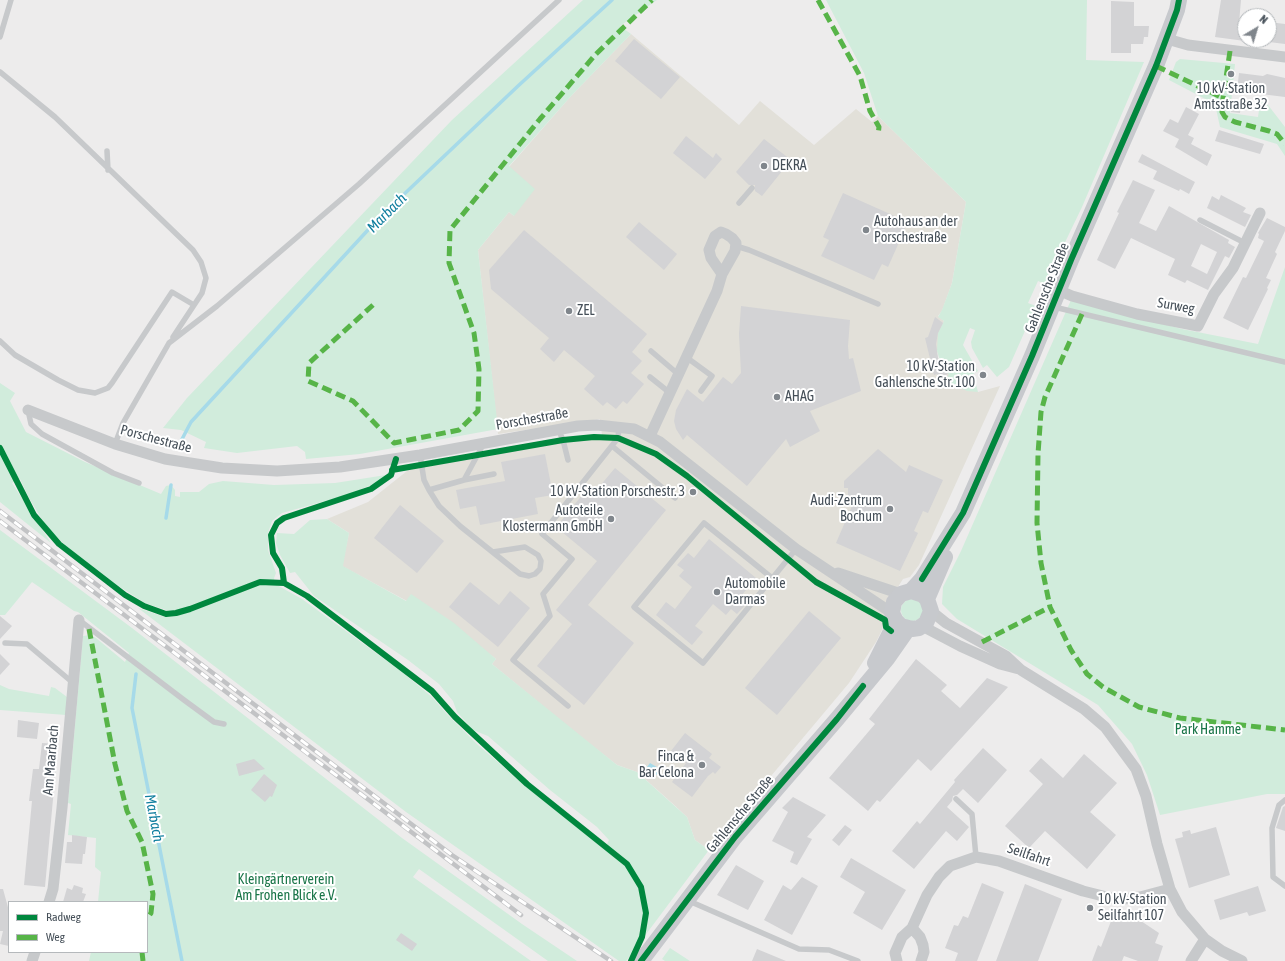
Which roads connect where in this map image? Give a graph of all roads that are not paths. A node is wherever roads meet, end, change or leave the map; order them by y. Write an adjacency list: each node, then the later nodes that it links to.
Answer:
1 (11, 0): 4 (lane)
2 (559, 0): 22 (lane)
3 (1179, 0): 5 (street, Gahlensche Straße)
4 (0, 37)
5 (1167, 39): 6 (street); 17 (street, Gahlensche Straße)
6 (1285, 57)
7 (0, 72): 9 (lane)
8 (107, 151): 9 (lane)
9 (108, 170): 19 (lane)
10 (752, 188): 11 (lane)
11 (739, 203)
12 (1260, 213): 14 (street, Surweg)
13 (1200, 220): 14 (lane)
14 (1245, 243): 17 (street, Surweg)
15 (736, 246): 16 (street); 16 (street); 18 (lane)
16 (722, 274): 24 (street)
17 (1058, 290): 20 (street, Gahlensche Straße)
18 (878, 304)
19 (194, 306): 21 (lane); 22 (lane)
20 (1052, 307): 25 (lane, Gahlensche Straße); 44 (street, Gahlensche Straße)
21 (0, 341)
22 (169, 343): 35 (lane)
23 (651, 351): 26 (lane)
24 (686, 357): 26 (street); 28 (lane)
25 (1285, 362)
26 (679, 375): 29 (street)
27 (650, 377): 29 (lane)
28 (701, 391)
29 (670, 393): 33 (street)
30 (28, 410): 35 (street, Porschestraße); 41 (lane, Porschestraße)
31 (619, 427): 32 (street, Porschestraße); 33 (street, Porschestraße); 36 (lane)
32 (558, 429): 34 (street, Porschestraße); 38 (lane)
33 (650, 436): 45 (street, Porschestraße)
34 (484, 443): 37 (street, Porschestraße); 40 (lane)
35 (114, 444): 37 (street, Porschestraße)
36 (612, 446): 43 (lane); 56 (lane)
37 (420, 455): 42 (lane)
38 (568, 460)
39 (494, 474): 40 (lane)
40 (464, 480): 42 (lane)
41 (139, 483)
42 (429, 490): 46 (lane)
43 (674, 498)
44 (963, 513): 49 (street, Gahlensche Straße); 50 (street, Gahlensche Straße)
45 (796, 549): 47 (street, Porschestraße); 48 (lane)
46 (493, 552): 46 (lane)
47 (833, 572): 49 (street, Porschestraße); 52 (street, Porschestraße)
48 (772, 578): 48 (lane)
49 (906, 592): 50 (street); 52 (street, Gahlensche Straße)
50 (929, 605): 52 (street, Gahlensche Straße); 54 (street)
51 (79, 620): 55 (street, Am Maarbach); 57 (lane)
52 (905, 622): 54 (street); 63 (street, Gahlensche Straße)
53 (5, 643): 55 (lane)
54 (1021, 670): 62 (street)
55 (72, 682): 64 (street, Am Maarbach)
56 (568, 706)
57 (224, 724)
58 (956, 799): 60 (lane)
59 (1285, 800): 61 (lane)
60 (976, 857): 62 (street, Seilfahrt); 65 (street, Seilfahrt)
61 (1285, 886)
62 (1170, 889): 66 (street)
63 (686, 900): 67 (street, Gahlensche Straße); 68 (lane)
64 (49, 901)
65 (912, 928): 69 (street, Seilfahrt); 70 (street)
66 (1206, 939): 71 (street); 72 (street)
67 (641, 961)
68 (858, 961)
69 (896, 961)
70 (921, 961)
71 (1191, 961)
72 (1242, 961)

